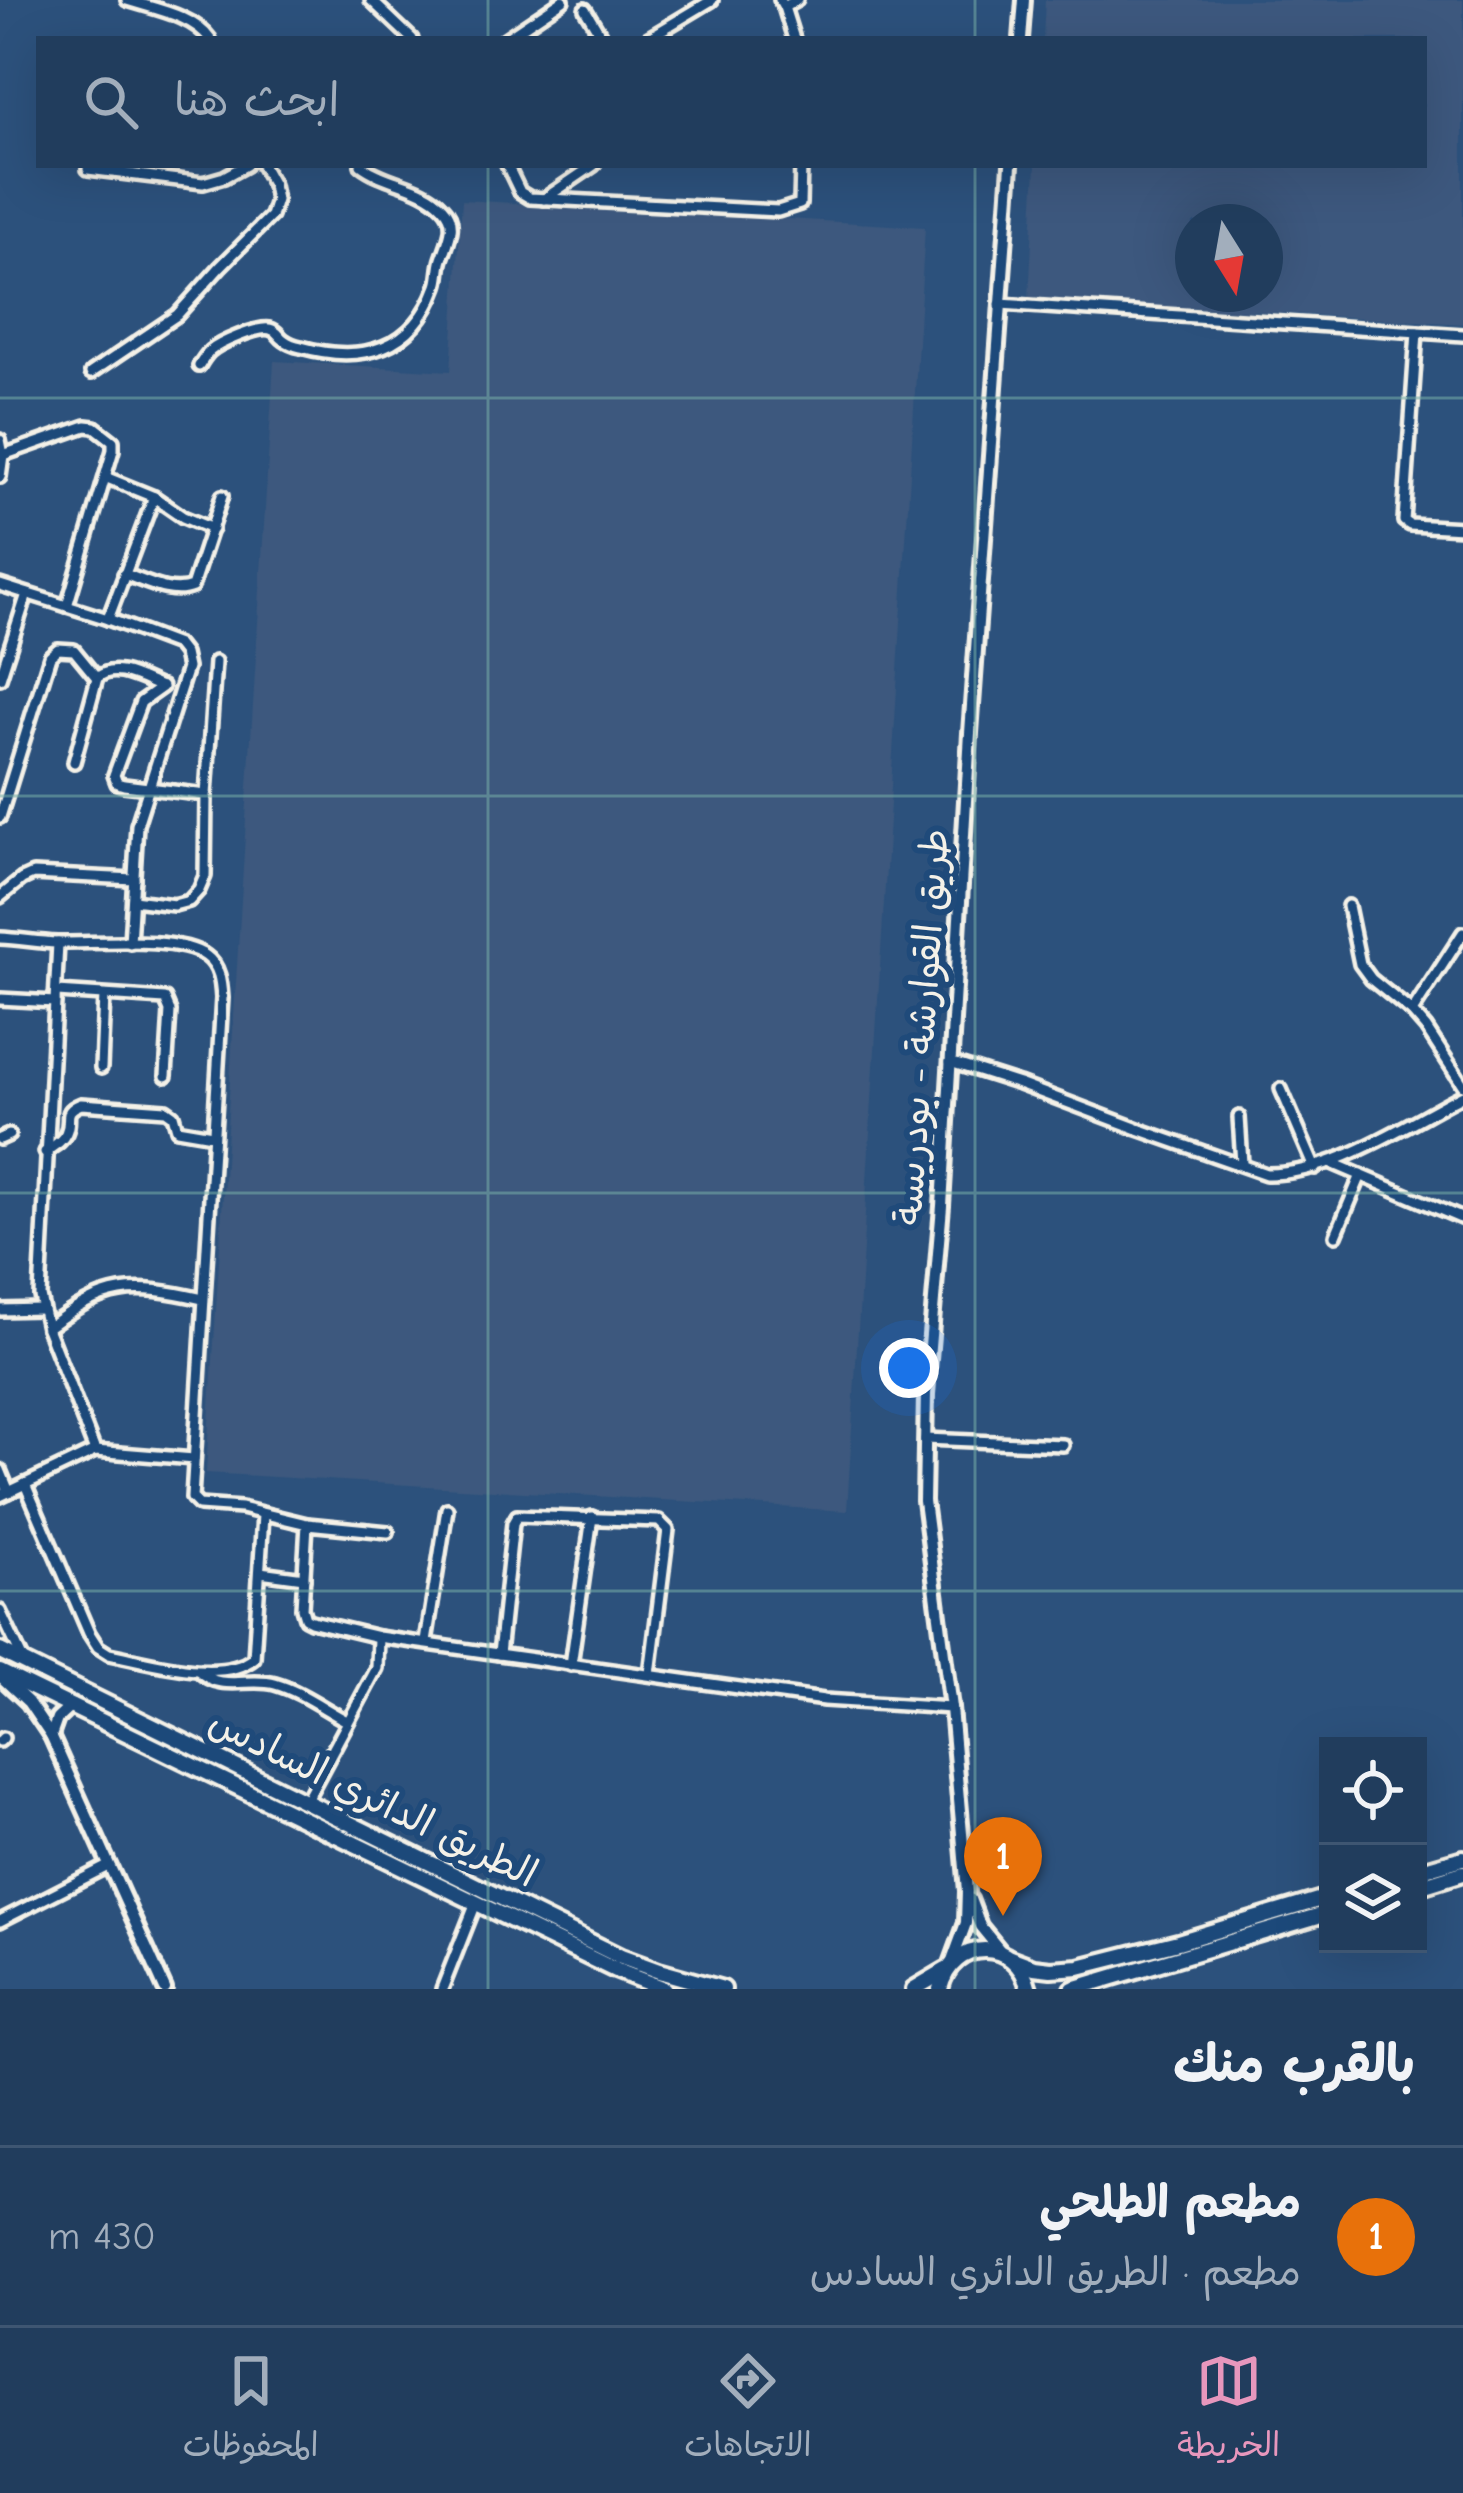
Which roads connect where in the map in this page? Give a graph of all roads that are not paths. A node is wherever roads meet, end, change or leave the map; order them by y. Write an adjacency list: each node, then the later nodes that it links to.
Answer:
1 (127, 0): 8 (street)
2 (370, 0): 11 (street)
3 (563, 0): 12 (street)
4 (712, 0): 14 (street)
5 (797, 0): 7 (street)
6 (1024, 0): 16 (main road)
7 (782, 3): 15 (street)
8 (149, 4): 10 (street)
9 (585, 9): 13 (street)
10 (207, 36)
11 (409, 36)
12 (509, 36)
13 (601, 36)
14 (652, 36)
15 (793, 36)
16 (1021, 36)
17 (240, 168): 24 (street)
18 (264, 168): 30 (street)
19 (366, 168): 29 (street)
20 (508, 168): 25 (street)
21 (589, 168): 25 (street)
22 (802, 168): 25 (street)
23 (1011, 168): 26 (main road, طريق القوارشة - بودريسة)
24 (88, 169)
25 (544, 199)
26 (1000, 304): 27 (street); 65 (main road, طريق القوارشة - بودريسة)
27 (1417, 332): 28 (street); 37 (street)
28 (1463, 335)
29 (199, 366)
30 (91, 373)
31 (0, 440): 32 (street)
32 (3, 455): 33 (street); 34 (street)
33 (0, 477)
34 (105, 477): 36 (street); 42 (street)
35 (222, 496): 38 (street)
36 (154, 497): 38 (street); 39 (street)
37 (1463, 527)
38 (212, 529): 39 (street)
39 (124, 574): 43 (street)
40 (0, 585): 41 (street)
41 (27, 594): 42 (street); 45 (street)
42 (67, 606): 43 (street)
43 (108, 619): 48 (street)
44 (214, 662): 51 (street)
45 (0, 678)
46 (97, 678): 47 (street); 49 (street); 52 (street)
47 (162, 687): 48 (street); 50 (street)
48 (178, 692): 50 (street)
49 (74, 762)
50 (149, 786): 51 (street); 53 (street)
51 (206, 795): 55 (street)
52 (0, 817)
53 (134, 879): 54 (street); 55 (street)
54 (0, 897)
55 (133, 900): 60 (street)
56 (1348, 906): 64 (street)
57 (1463, 932): 64 (street)
58 (0, 938): 59 (street)
59 (58, 943): 60 (street); 62 (street)
60 (130, 943): 72 (street)
61 (104, 996): 62 (street); 66 (street); 67 (street)
62 (56, 997): 63 (street); 73 (street)
63 (0, 999)
64 (1412, 1012): 68 (street)
65 (950, 1062): 75 (street); 84 (main road, طريق القوارشة - بودريسة)
66 (101, 1068)
67 (166, 1076)
68 (1463, 1085)
69 (1281, 1089): 76 (street)
70 (1463, 1095): 74 (street)
71 (1239, 1118): 75 (street)
72 (212, 1135): 73 (street); 80 (street)
73 (45, 1152): 81 (street)
74 (1332, 1163): 76 (street); 77 (street)
75 (1242, 1164): 76 (street)
76 (1315, 1168)
77 (1361, 1175): 78 (street); 79 (street)
78 (1463, 1219)
79 (1336, 1235)
80 (202, 1299): 83 (street); 87 (street)
81 (41, 1309): 82 (street); 83 (street)
82 (0, 1310)
83 (47, 1328): 86 (street)
84 (925, 1438): 85 (street); 109 (main road, طريق القوارشة - بودريسة)
85 (1063, 1445)
86 (95, 1451): 87 (street); 89 (street)
87 (194, 1459): 92 (street)
88 (0, 1471): 90 (street)
89 (25, 1484): 90 (street); 105 (street)
90 (4, 1494)
91 (447, 1510): 100 (street)
92 (263, 1515): 94 (street); 96 (street)
93 (592, 1517): 102 (street); 104 (street); 107 (street)
94 (307, 1524): 95 (street); 97 (street)
95 (388, 1532)
96 (260, 1572): 97 (street); 105 (street)
97 (304, 1578): 99 (street)
98 (0, 1611): 103 (street)
99 (378, 1637): 100 (street); 110 (street)
100 (427, 1642): 102 (street)
101 (0, 1651): 103 (highway, الطريق الدائري السادس)
102 (499, 1654): 104 (street)
103 (24, 1663): 112 (highway, الطريق الدائري السادس)
104 (571, 1665): 107 (street)
105 (199, 1671): 110 (street)
106 (0, 1673): 108 (highway, الطريق الدائري السادس); 111 (main road)
107 (650, 1674): 109 (street)
108 (72, 1705): 111 (main road); 120 (highway, الطريق الدائري السادس)
109 (951, 1708): 118 (main road, طريق القوارشة - بودريسة)
110 (347, 1721): 112 (street)
111 (51, 1736): 114 (main road)
112 (305, 1802): 121 (highway, الطريق الدائري السادس)
113 (1463, 1858): 115 (highway)
114 (108, 1866): 123 (street); 126 (main road)
115 (1427, 1868)
116 (1463, 1874): 117 (highway)
117 (1427, 1884)
118 (967, 1891): 124 (main road); 125 (main road)
119 (1319, 1900): 124 (highway)
120 (476, 1903): 121 (highway, الطريق الدائري السادس); 127 (street)
121 (503, 1907): 128 (highway, الطريق الدائري السادس); 129 (highway, الطريق الدائري السادس)
122 (1319, 1916): 133 (highway)
123 (0, 1921)
124 (1006, 1956): 125 (highway); 132 (highway)
125 (948, 1967): 130 (highway); 131 (highway)
126 (165, 1989)
127 (442, 1989)
128 (664, 1989)
129 (723, 1989)
130 (914, 1989)
131 (940, 1989)
132 (1029, 1989)
133 (1073, 1989)

